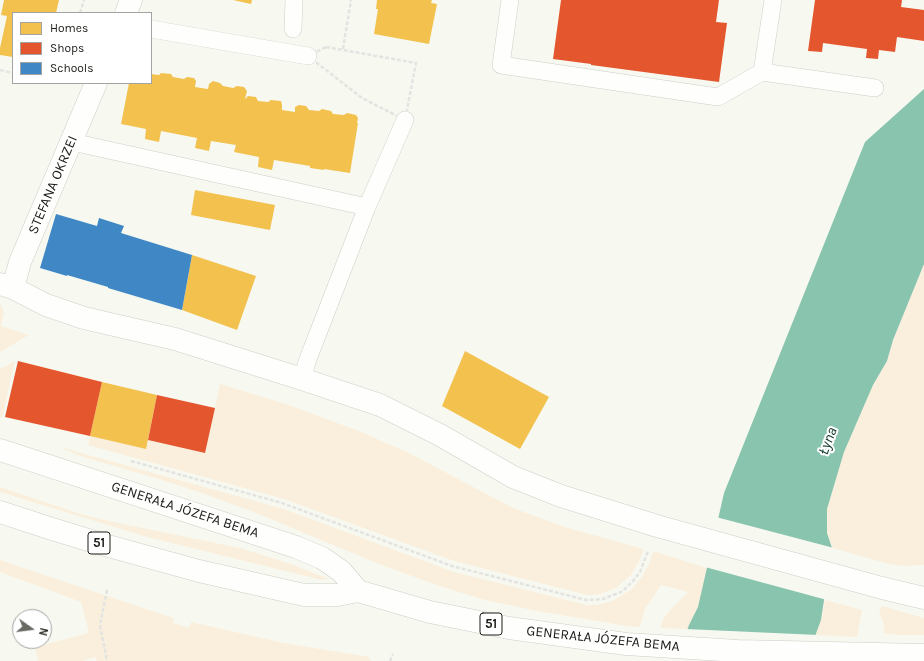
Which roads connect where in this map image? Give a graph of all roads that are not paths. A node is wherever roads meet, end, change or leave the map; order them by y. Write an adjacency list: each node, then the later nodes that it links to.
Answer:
1 (131, 0): 5 (main road)
2 (294, 0): 6 (lane)
3 (510, 0): 9 (lane)
4 (773, 0): 9 (lane)
5 (126, 12)
6 (293, 28)
7 (152, 29): 8 (lane)
8 (308, 56)
9 (762, 72): 11 (lane)
10 (96, 84): 13 (main road, STEFANA OKRZEI)
11 (875, 88)
12 (405, 120): 14 (lane)
13 (72, 142): 14 (lane); 15 (main road, STEFANA OKRZEI)
14 (367, 207): 16 (lane)
15 (6, 286): 16 (main road)
16 (302, 379): 20 (main road)
17 (0, 450): 19 (main road, GENERAŁA JÓZEFA BEMA)
18 (0, 512): 19 (main road, GENERAŁA JÓZEFA BEMA / 51)
19 (358, 591): 21 (main road, GENERAŁA JÓZEFA BEMA / 51)
20 (924, 598)
21 (924, 655)

